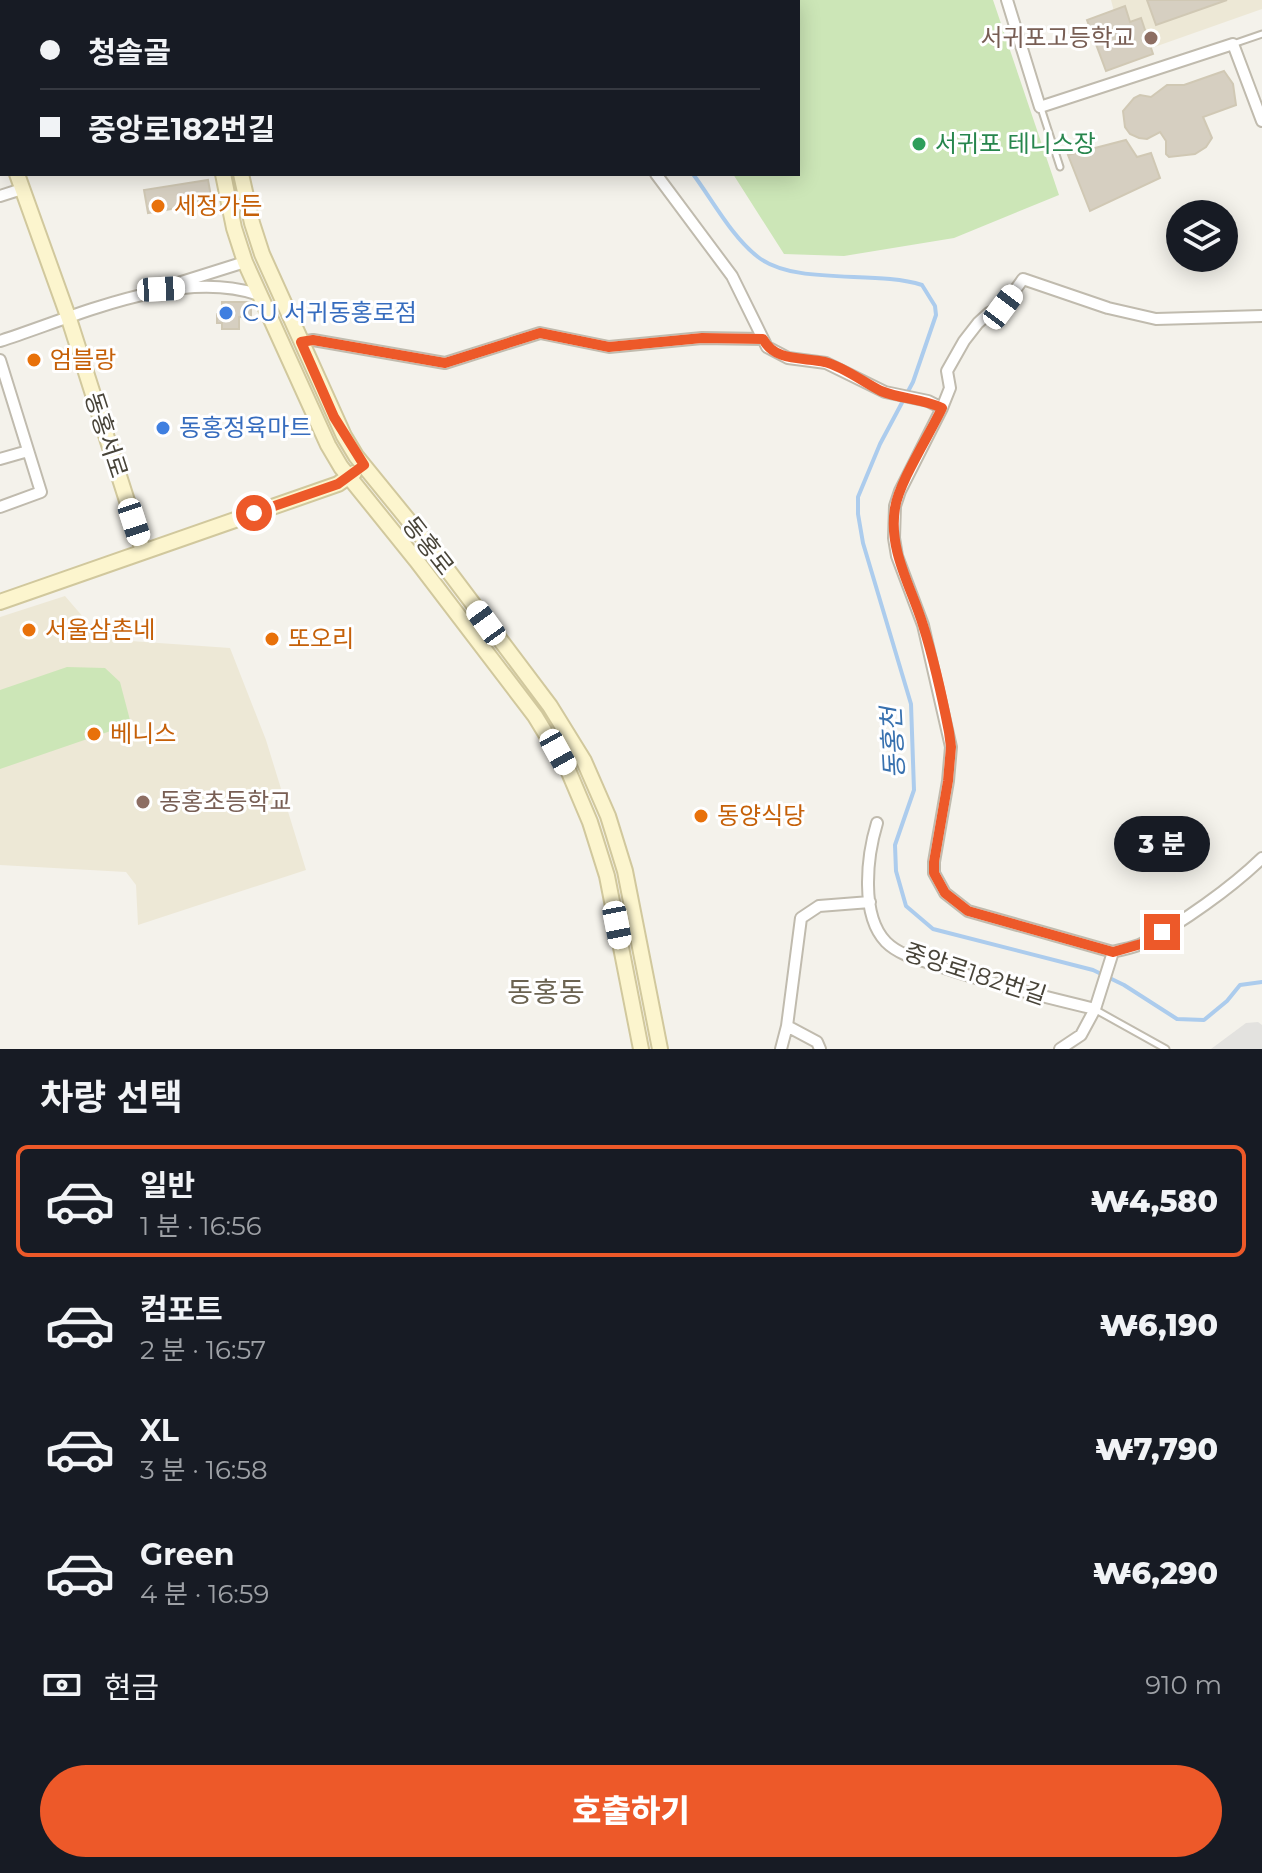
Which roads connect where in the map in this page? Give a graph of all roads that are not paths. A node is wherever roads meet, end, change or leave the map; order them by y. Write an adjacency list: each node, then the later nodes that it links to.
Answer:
1 (1007, 0): 4 (street)
2 (1262, 34): 3 (lane)
3 (1233, 44): 4 (street); 5 (street)
4 (1040, 107): 6 (lane)
5 (1262, 121)
6 (1060, 167)
7 (18, 176): 11 (main road, 동홍서로)
8 (223, 176): 13 (main road, 동홍로)
9 (241, 176): 20 (main road, 동홍로)
10 (657, 176): 18 (street)
11 (22, 189): 12 (street); 17 (main road, 동홍서로)
12 (0, 196)
13 (245, 262): 14 (street); 15 (main road, 동홍로)
14 (161, 289): 15 (street); 17 (street)
15 (259, 295): 26 (main road, 동홍로)
16 (1262, 316): 22 (street)
17 (69, 319): 19 (street); 28 (main road, 동홍서로)
18 (763, 339): 20 (street); 22 (street)
19 (0, 341)
20 (301, 342): 25 (main road, 동홍로)
21 (0, 360): 23 (street)
22 (942, 408): 33 (street)
23 (28, 451): 24 (street); 27 (street)
24 (0, 459)
25 (364, 465): 26 (main road); 37 (main road, 동홍로)
26 (350, 477): 28 (main road); 36 (main road, 동홍로)
27 (0, 507)
28 (143, 551): 29 (main road)
29 (0, 602)
30 (877, 823): 32 (street, 중앙로182번길)
31 (1262, 858): 33 (street)
32 (870, 902): 34 (street, 중앙로182번길); 35 (street)
33 (1113, 952): 34 (street)
34 (1095, 1009): 40 (street); 41 (lane)
35 (787, 1026): 38 (street); 39 (street)
36 (641, 1049)
37 (660, 1049)
38 (781, 1049)
39 (820, 1049)
40 (1060, 1049)
41 (1166, 1049)

